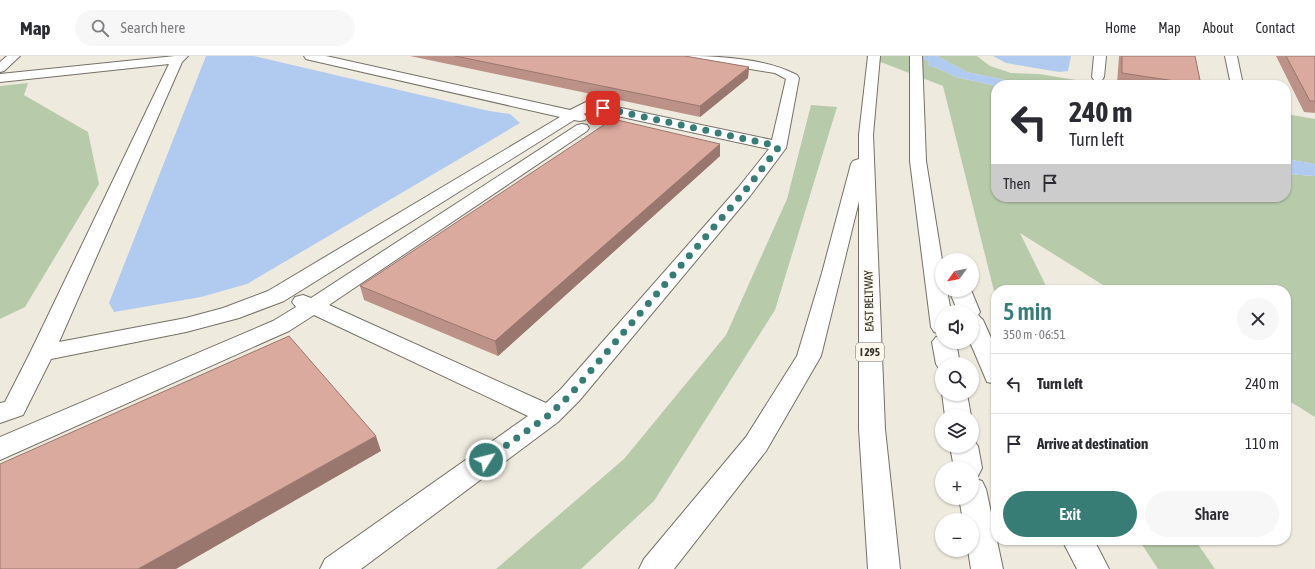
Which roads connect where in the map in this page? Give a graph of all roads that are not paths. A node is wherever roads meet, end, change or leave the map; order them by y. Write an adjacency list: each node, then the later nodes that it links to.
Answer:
1 (14, 56): 11 (main road)
2 (310, 56): 10 (main road)
3 (361, 56): 10 (main road); 14 (main road)
4 (693, 56): 18 (main road)
5 (874, 56): 17 (main road, EAST BELTWAY / I 295)
6 (916, 56): 21 (main road)
7 (1100, 56): 12 (main road)
8 (1231, 56): 15 (main road)
9 (180, 58): 13 (main road); 29 (main road)
10 (343, 63): 16 (main road)
11 (0, 68)
12 (1098, 77)
13 (0, 78)
14 (463, 78)
15 (1236, 80)
16 (578, 112): 18 (main road); 19 (main road); 20 (main road)
17 (866, 135): 38 (main road); 39 (main road, EAST BELTWAY / I 295)
18 (774, 152): 32 (main road)
19 (512, 153): 20 (main road); 22 (main road)
20 (536, 159): 23 (main road)
21 (924, 201): 24 (main road); 26 (main road)
22 (382, 232): 23 (main road); 25 (main road)
23 (410, 242): 27 (main road)
24 (945, 253)
25 (282, 292): 27 (main road); 29 (main road)
26 (939, 305)
27 (313, 306): 32 (main road); 33 (main road)
28 (979, 336): 30 (main road)
29 (42, 353): 31 (main road)
30 (991, 364)
31 (7, 411): 33 (main road)
32 (549, 415): 37 (main road)
33 (31, 435): 34 (main road)
34 (0, 449)
35 (975, 505): 40 (main road)
36 (1081, 545): 41 (main road)
37 (336, 569)
38 (655, 569)
39 (884, 569)
40 (987, 569)
41 (1093, 569)

